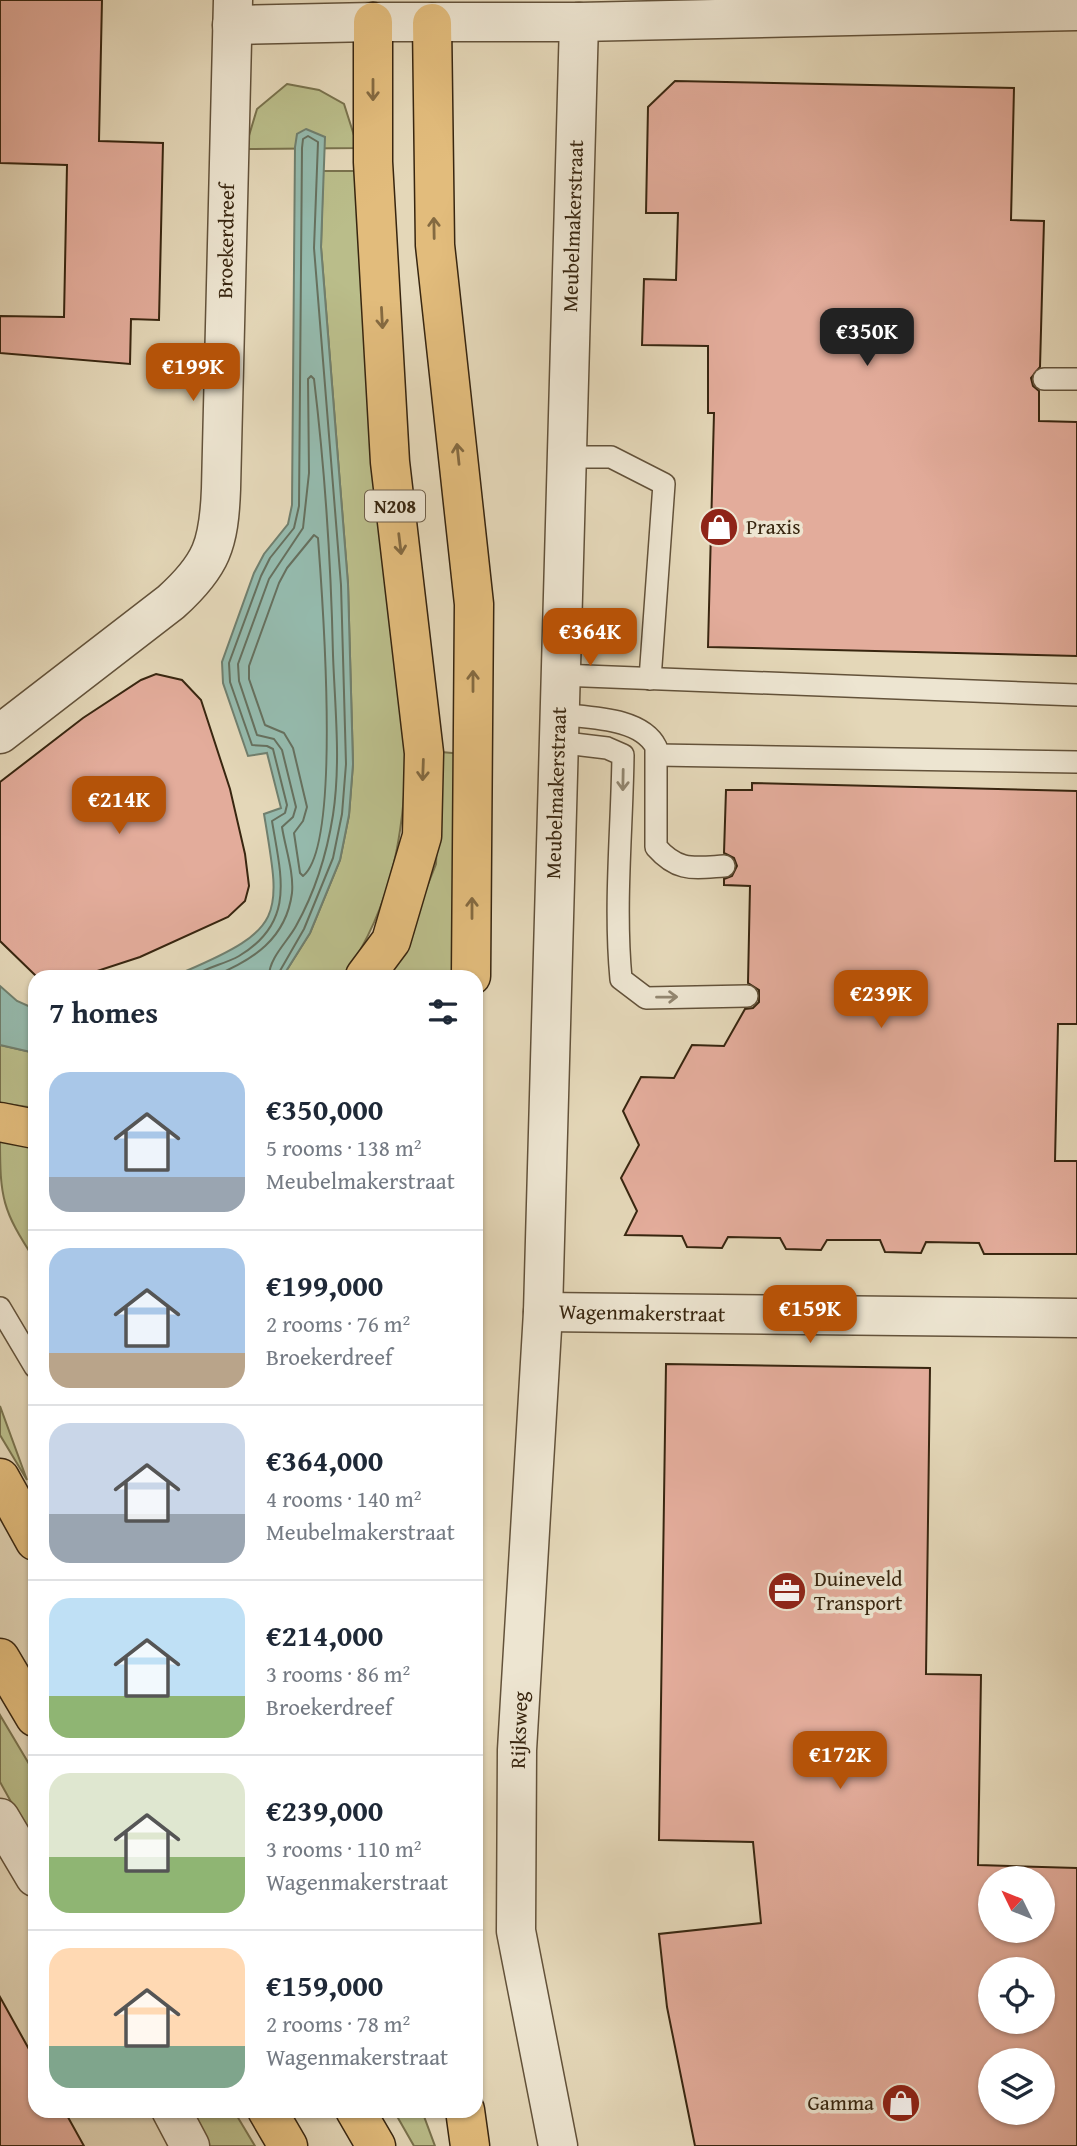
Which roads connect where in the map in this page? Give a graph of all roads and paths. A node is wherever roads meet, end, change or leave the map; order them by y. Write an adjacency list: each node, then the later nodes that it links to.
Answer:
1 (1077, 11): 4 (street, Broekerdreef)
2 (232, 12): 3 (street, Broekerdreef); 13 (street, Broekerdreef)
3 (373, 22): 5 (street, Broekerdreef); 17 (main road, N208, one-way to 17)
4 (579, 22): 5 (street, Broekerdreef); 8 (street, Meubelmakerstraat)
5 (432, 23): 18 (main road, one-way to 5)
6 (1044, 379): 7 (lane)
7 (1077, 379)
8 (566, 457): 9 (street, Meubelmakerstraat); 10 (lane)
9 (559, 676): 10 (lane); 12 (street, Meubelmakerstraat)
10 (650, 679): 11 (lane)
11 (1077, 695)
12 (558, 728): 14 (lane); 19 (lane, one-way to 19); 23 (street, Meubelmakerstraat)
13 (0, 734)
14 (657, 755): 15 (lane); 16 (lane)
15 (1077, 762)
16 (724, 866)
17 (369, 970)
18 (471, 970)
19 (747, 996)
20 (0, 1122): 21 (main road)
21 (28, 1128)
22 (0, 1308): 25 (lane)
23 (543, 1311): 24 (street, Wagenmakerstraat); 40 (street, Rijksweg)
24 (1077, 1318)
25 (28, 1355)
26 (0, 1478): 27 (main road)
27 (28, 1528)
28 (0, 1658): 29 (main road)
29 (28, 1705)
30 (0, 1818): 31 (street)
31 (28, 1865)
32 (175, 2118): 36 (street)
33 (272, 2118): 37 (main road)
34 (360, 2118): 38 (main road)
35 (466, 2118): 39 (main road)
36 (190, 2146)
37 (288, 2146)
38 (376, 2146)
39 (470, 2146)
40 (558, 2146)

